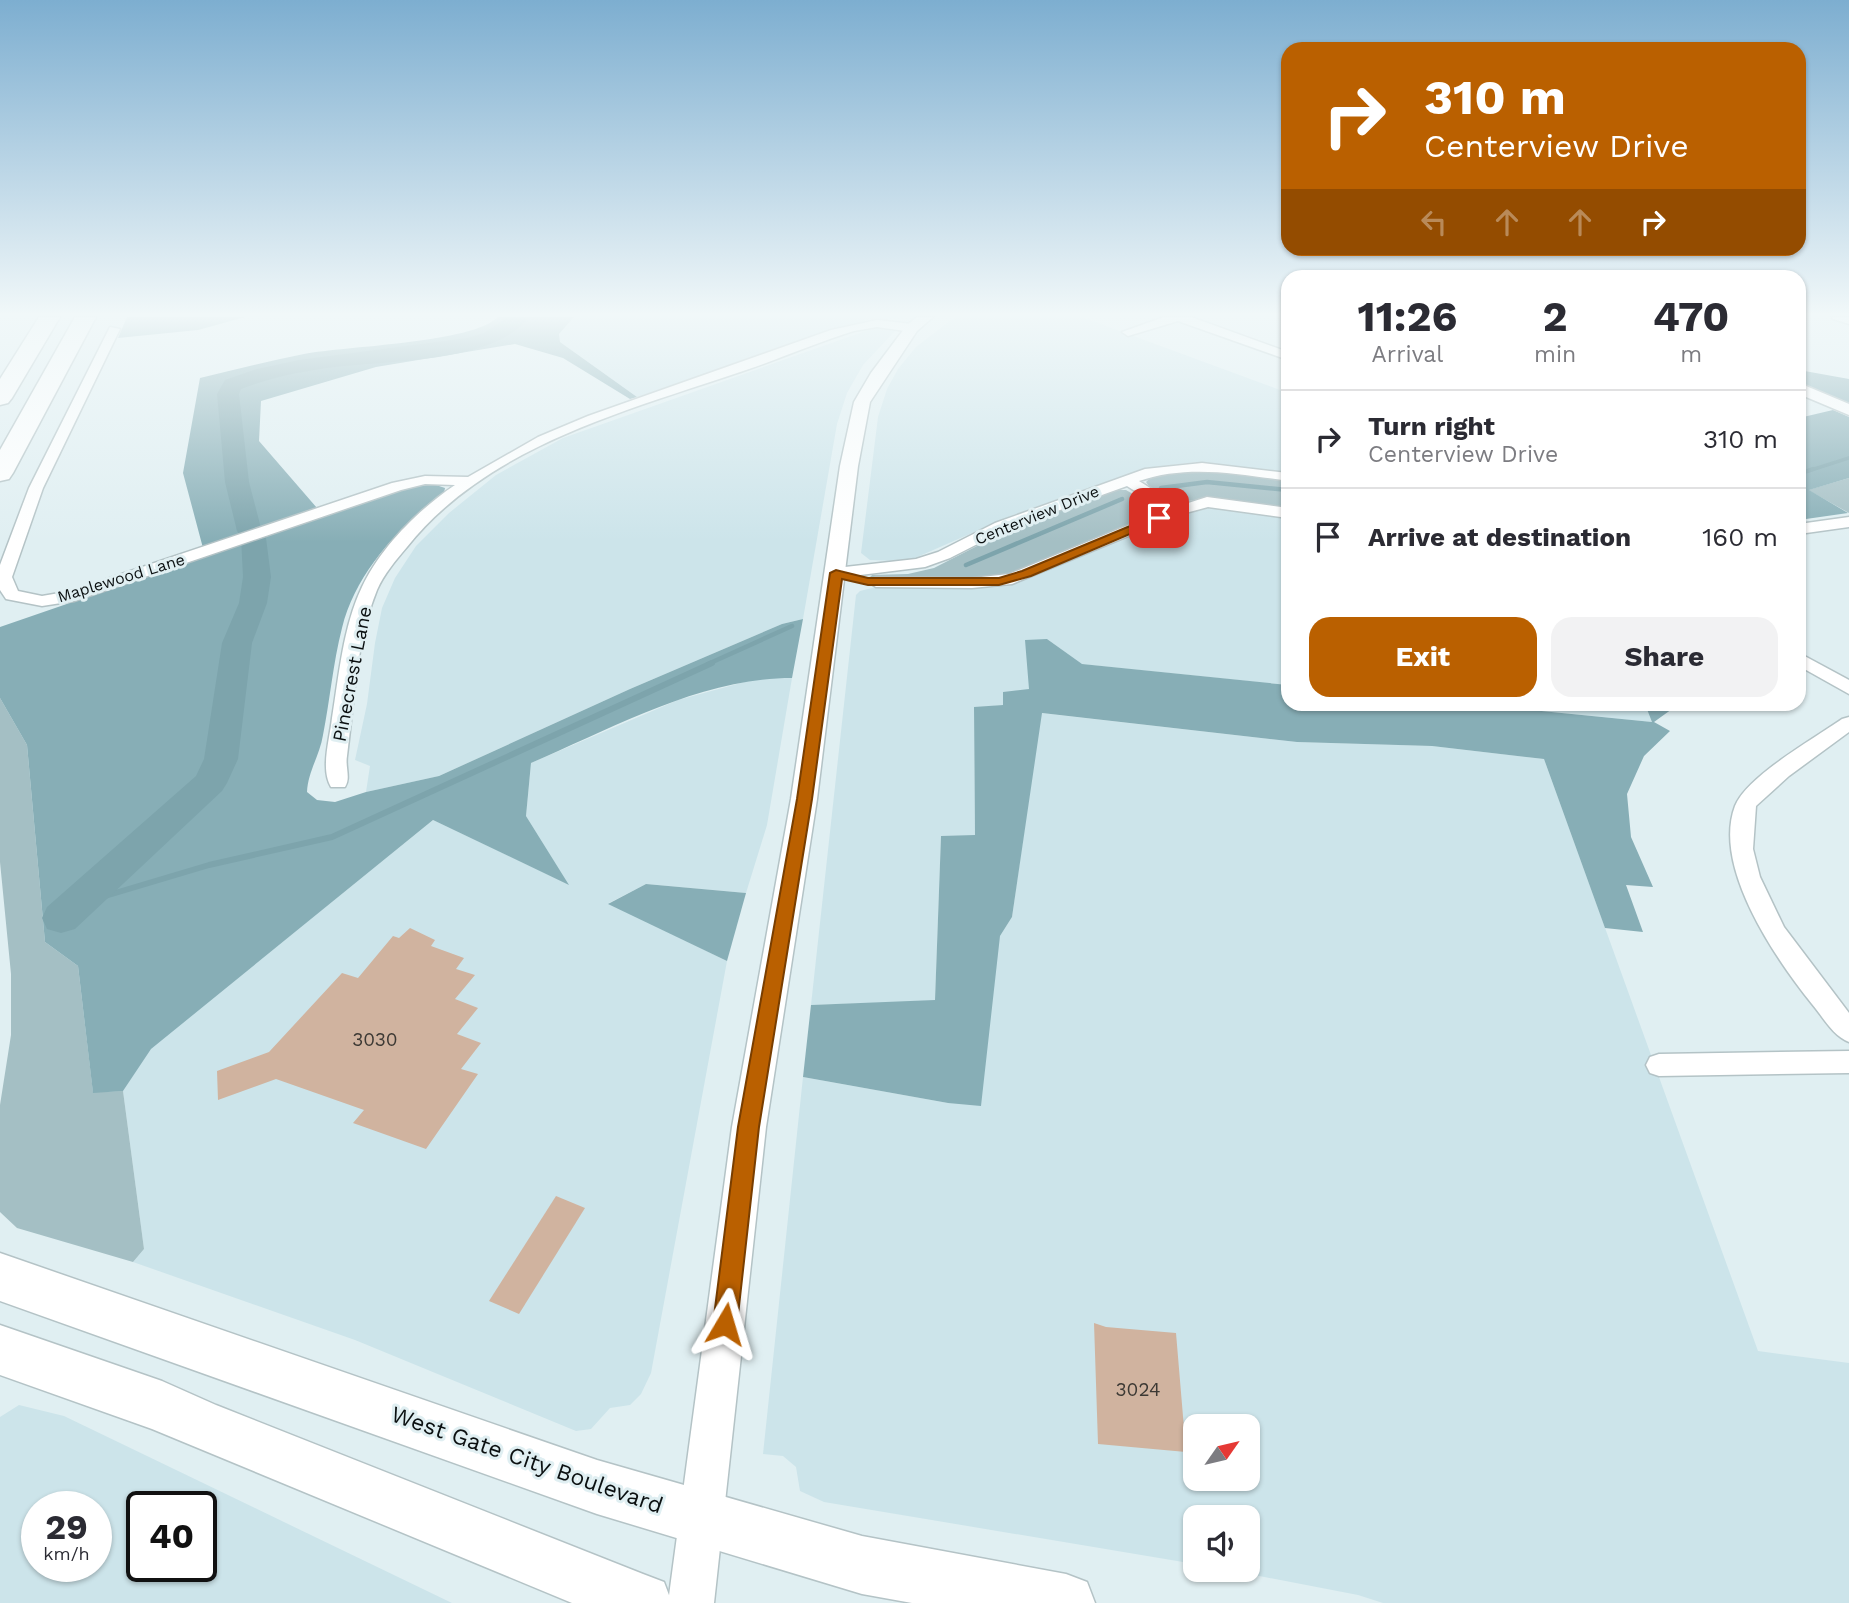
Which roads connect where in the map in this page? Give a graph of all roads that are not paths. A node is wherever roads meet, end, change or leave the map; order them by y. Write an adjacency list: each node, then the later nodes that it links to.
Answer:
1 (43, 392): 6 (highway)
2 (83, 392): 11 (street, Maplewood Lane)
3 (668, 392): 11 (street, Pinecrest Lane)
4 (868, 392): 17 (street)
5 (1808, 392): 7 (street)
6 (36, 405): 8 (highway); 12 (highway)
7 (1849, 410)
8 (0, 473)
9 (1281, 476): 10 (street, Centerview Drive)
10 (1128, 480): 13 (street); 17 (street, Centerview Drive)
11 (469, 481): 21 (street, Pinecrest Lane)
12 (0, 498)
13 (1177, 511): 14 (street); 17 (street)
14 (1281, 512)
15 (1849, 522): 16 (street)
16 (1806, 528)
17 (836, 573): 27 (street)
18 (1806, 662): 19 (street)
19 (1849, 688)
20 (1849, 723): 22 (street)
21 (338, 782)
22 (1849, 1031)
23 (1849, 1062): 24 (street)
24 (1659, 1065)
25 (0, 1277): 27 (main road, West Gate City Boulevard)
26 (0, 1350): 28 (main road)
27 (702, 1517): 29 (street); 30 (main road, West Gate City Boulevard)
28 (643, 1603)
29 (691, 1603)
30 (1066, 1603)

